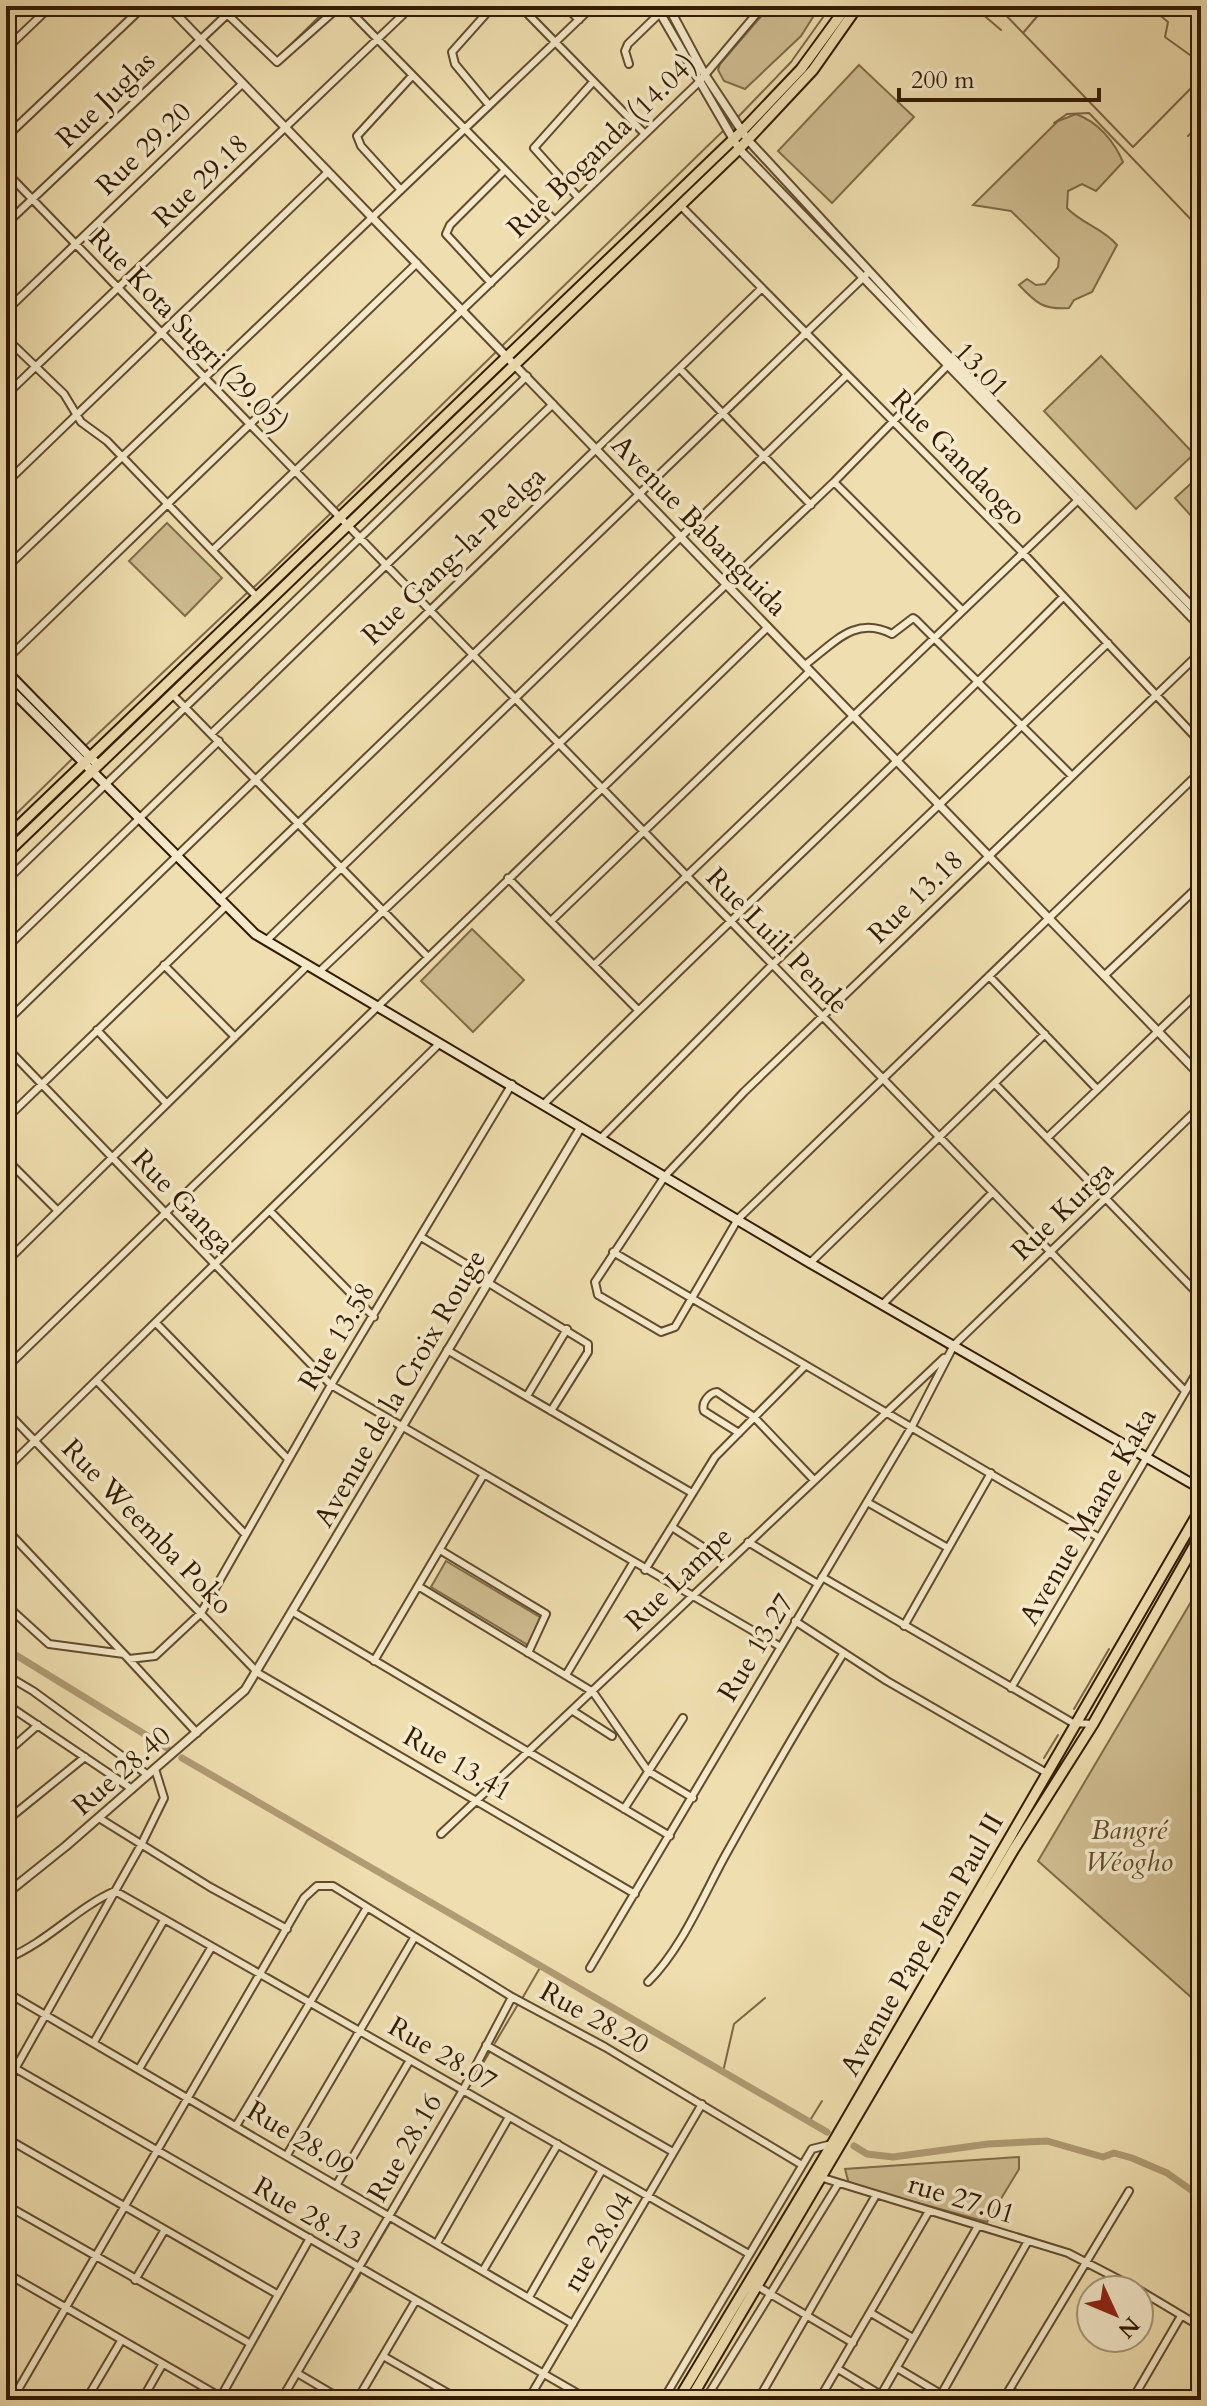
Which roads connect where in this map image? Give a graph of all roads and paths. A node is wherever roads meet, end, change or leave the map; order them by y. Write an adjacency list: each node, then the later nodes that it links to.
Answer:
1 (51, 6): 21 (street)
2 (144, 6): 33 (street)
3 (168, 6): 18 (street, Avenue Babanguida)
4 (236, 6): 16 (street, Rue Juglas)
5 (342, 6): 16 (street); 19 (street)
6 (412, 6): 19 (street, Rue 29.18)
7 (493, 6): 28 (street)
8 (520, 6): 20 (street)
9 (565, 6): 17 (street)
10 (593, 6): 17 (street)
11 (668, 6): 23 (street, 13.01)
12 (763, 6): 23 (street, Rue Boganda (14.04))
13 (847, 6): 31 (main road)
14 (858, 6): 35 (main road)
15 (658, 10): 22 (street); 26 (street, 13.01)
16 (227, 14): 18 (street, Rue Juglas)
17 (579, 20): 20 (street)
18 (199, 40): 27 (street, Avenue Babanguida); 42 (street, Rue Juglas)
19 (376, 40): 24 (street); 29 (street, Rue 29.18)
20 (555, 44): 25 (street); 28 (street)
21 (6, 49)
22 (629, 64)
23 (705, 75): 26 (street, Rue Boganda (14.04)); 31 (street, 13.01)
24 (412, 76): 30 (street); 40 (street)
25 (593, 82): 32 (street); 41 (street)
26 (699, 82): 32 (street, Rue Boganda (14.04)); 34 (street, 13.01)
27 (242, 84): 29 (street, Avenue Babanguida); 47 (street, Rue 29.20)
28 (489, 105): 30 (street)
29 (284, 128): 39 (street, Avenue Babanguida); 51 (street, Rue 29.18)
30 (465, 130): 37 (street); 40 (street)
31 (742, 131): 34 (main road); 35 (street, 13.01)
32 (643, 132): 41 (street, Rue Boganda (14.04))
33 (6, 137)
34 (732, 140): 36 (street, 13.01); 58 (main road)
35 (748, 140): 36 (main road); 49 (street, 13.01)
36 (739, 149): 43 (main road); 49 (street, 13.01)
37 (504, 171): 45 (street); 50 (street)
38 (6, 172): 42 (street, Rue Kota Sugri (29.05))
39 (328, 172): 44 (street, Avenue Babanguida); 55 (street)
40 (401, 190): 44 (street)
41 (577, 196): 45 (street, Rue Boganda (14.04))
42 (32, 199): 46 (street, Rue Juglas); 47 (street, Rue Kota Sugri (29.05))
43 (681, 206): 52 (street, Rue Gandaogo); 58 (main road)
44 (373, 217): 48 (street, Avenue Babanguida); 64 (street)
45 (555, 221): 50 (street, Rue Boganda (14.04))
46 (6, 224)
47 (76, 243): 51 (street, Rue Kota Sugri (29.05)); 54 (street, Rue 29.20)
48 (417, 263): 53 (street, Avenue Babanguida); 70 (street)
49 (866, 274): 56 (street); 59 (street, 13.01)
50 (491, 283): 53 (street, Rue Boganda (14.04))
51 (118, 288): 55 (street, Rue Kota Sugri (29.05)); 60 (street, Rue 29.18)
52 (762, 288): 56 (street, Rue Gandaogo); 61 (street, Rue Gang-la-Peelga)
53 (464, 310): 58 (street, Avenue Babanguida); 74 (street, Rue Boganda (14.04))
54 (6, 311)
55 (161, 332): 64 (street, Rue Kota Sugri (29.05)); 67 (street)
56 (806, 333): 62 (street, Rue Gandaogo); 68 (street)
57 (6, 338): 60 (street)
58 (511, 359): 63 (street, Avenue Babanguida); 81 (main road)
59 (951, 362): 69 (street); 78 (street, 13.01)
60 (36, 367): 65 (street, Rue 29.18); 67 (street)
61 (680, 369): 68 (street); 71 (street, Rue Gang-la-Peelga)
62 (847, 375): 69 (street, Rue Gandaogo); 72 (street)
63 (527, 376): 66 (street, Avenue Babanguida); 83 (street)
64 (205, 379): 70 (street, Rue Kota Sugri (29.05)); 73 (street)
65 (6, 395)
66 (553, 404): 71 (street, Avenue Babanguida); 86 (street)
67 (76, 415): 73 (street); 76 (street)
68 (722, 415): 72 (street); 77 (street)
69 (893, 423): 75 (street); 85 (street, Rue Gandaogo)
70 (250, 425): 74 (street, Rue Kota Sugri (29.05)); 79 (street)
71 (594, 448): 77 (street, Avenue Babanguida); 91 (street, Rue Gang-la-Peelga)
72 (765, 457): 80 (street); 82 (street)
73 (122, 458): 79 (street); 87 (street)
74 (295, 470): 81 (street, Rue Kota Sugri (29.05)); 84 (street, Rue Boganda (14.04))
75 (834, 482): 80 (street); 92 (street)
76 (6, 483)
77 (640, 495): 82 (street, Avenue Babanguida); 99 (street)
78 (1082, 497): 85 (street); 93 (street, 13.01); 95 (street, 13.01)
79 (167, 505): 84 (street); 100 (street)
80 (811, 505): 88 (street)
81 (343, 524): 83 (street, Rue Luili Pende); 89 (main road); 106 (main road)
82 (681, 536): 88 (street, Avenue Babanguida); 107 (street)
83 (358, 539): 86 (street, Rue Luili Pende); 108 (street)
84 (213, 550): 89 (street)
85 (1023, 553): 90 (street, Rue Gandaogo); 92 (street)
86 (384, 565): 91 (street, Rue Luili Pende); 111 (street)
87 (6, 568)
88 (727, 583): 94 (street, Avenue Babanguida); 114 (street)
89 (257, 597): 116 (main road)
90 (1063, 597): 97 (street, Rue Gandaogo); 103 (street)
91 (427, 610): 99 (street, Rue Luili Pende); 119 (street, Rue Gang-la-Peelga)
92 (962, 610): 96 (street)
93 (1201, 616)
94 (768, 627): 101 (street, Avenue Babanguida); 121 (street)
95 (1201, 627)
96 (936, 636): 101 (street); 103 (street); 109 (street)
97 (1108, 643): 105 (street, Rue Gandaogo); 110 (street)
98 (1201, 652): 105 (street, Rue 13.18)
99 (472, 658): 107 (street, Rue Luili Pende); 124 (street)
100 (6, 660)
101 (808, 668): 109 (street, Avenue Babanguida); 125 (street)
102 (6, 672): 116 (main road)
103 (980, 681): 110 (street); 115 (street)
104 (6, 685): 116 (main road)
105 (1156, 693): 113 (street, Rue Gandaogo); 118 (street, Rue 13.18)
106 (172, 694): 108 (street); 116 (main road)
107 (515, 699): 114 (street, Rue Luili Pende); 130 (street)
108 (185, 707): 111 (street); 120 (street)
109 (855, 716): 115 (street, Avenue Babanguida); 131 (street)
110 (1022, 725): 118 (street); 122 (street)
111 (211, 734): 112 (street)
112 (219, 741): 119 (street); 123 (street)
113 (1201, 743)
114 (557, 744): 121 (street, Rue Luili Pende); 136 (street)
115 (899, 763): 122 (street, Avenue Babanguida); 139 (street)
116 (90, 764): 120 (main road); 126 (main road); 127 (main road)
117 (1201, 771): 137 (street)
118 (1071, 775): 129 (street, Rue 13.18)
119 (256, 778): 124 (street); 128 (street, Rue Gang-la-Peelga)
120 (104, 780): 123 (main road); 133 (street)
121 (599, 788): 125 (street, Rue Luili Pende); 132 (street)
122 (939, 805): 129 (street, Avenue Babanguida); 146 (street)
123 (140, 817): 128 (main road); 141 (street)
124 (298, 824): 130 (street); 135 (street)
125 (642, 832): 131 (street, Rue Luili Pende); 138 (street)
126 (6, 838)
127 (6, 854)
128 (176, 855): 135 (main road); 154 (street, Rue Gang-la-Peelga)
129 (988, 855): 137 (street, Avenue Babanguida); 153 (street, Rue 13.18)
130 (340, 868): 136 (street); 140 (street)
131 (686, 877): 139 (street, Rue Luili Pende); 145 (street)
132 (508, 878): 138 (street); 142 (street)
133 (6, 881)
134 (1201, 884): 148 (street)
135 (222, 903): 140 (main road); 143 (street)
136 (384, 912): 142 (street); 147 (street)
137 (1048, 917): 148 (street, Avenue Babanguida); 149 (street)
138 (551, 921): 145 (street)
139 (729, 921): 146 (street, Rue Luili Pende); 152 (street)
140 (266, 941): 144 (main road)
141 (6, 948)
142 (428, 957): 151 (street)
143 (164, 965): 155 (street); 158 (street)
144 (308, 965): 147 (main road); 158 (street)
145 (594, 965): 152 (street)
146 (772, 965): 153 (street, Rue Luili Pende); 173 (street)
147 (320, 971): 151 (main road)
148 (1105, 975): 156 (street, Avenue Babanguida)
149 (989, 976): 157 (street); 162 (street)
150 (1201, 990): 156 (street)
151 (376, 1006): 159 (main road); 181 (street)
152 (638, 1010): 168 (street)
153 (822, 1017): 162 (street, Rue Luili Pende); 177 (street, Rue 13.18)
154 (6, 1022)
155 (97, 1030): 163 (street); 167 (street)
156 (1159, 1031): 161 (street, Avenue Babanguida); 166 (street)
157 (1045, 1034): 165 (street); 166 (street)
158 (235, 1037): 167 (street)
159 (439, 1044): 164 (main road); 182 (street)
160 (6, 1047): 163 (street, Rue Ganga)
161 (1201, 1076)
162 (883, 1080): 172 (street, Rue Luili Pende); 183 (street)
163 (42, 1084): 170 (street); 175 (street, Rue Ganga)
164 (512, 1084): 168 (main road); 184 (street, Rue 13.58)
165 (995, 1084): 172 (street); 174 (street)
166 (1097, 1089): 174 (street)
167 (166, 1103): 175 (street)
168 (544, 1104): 171 (main road)
169 (1201, 1106): 179 (street, Rue Kurga)
170 (6, 1119)
171 (581, 1127): 173 (main road); 190 (street, Avenue de la Croix Rouge)
172 (938, 1137): 178 (street, Rue Luili Pende); 189 (street)
173 (601, 1138): 177 (main road)
174 (1047, 1138): 179 (street)
175 (113, 1158): 180 (street); 181 (street, Rue Ganga)
176 (6, 1159): 180 (street)
177 (665, 1176): 183 (main road); 185 (street, Rue 13.18)
178 (992, 1193): 186 (street, Rue Luili Pende); 193 (street)
179 (1105, 1199): 186 (street, Rue Kurga); 191 (street)
180 (58, 1211): 187 (street)
181 (164, 1211): 188 (street, Rue Ganga); 202 (street)
182 (270, 1211): 188 (street); 194 (street)
183 (738, 1219): 189 (main road); 192 (street)
184 (421, 1237): 190 (street); 194 (street, Rue 13.58)
185 (613, 1252): 192 (street); 192 (street, Rue 13.18)
186 (1050, 1252): 197 (street, Rue Kurga); 205 (street, Rue Luili Pende)
187 (6, 1262)
188 (214, 1263): 195 (street); 204 (street, Rue Ganga)
189 (810, 1263): 193 (main road)
190 (488, 1280): 196 (street); 198 (street, Avenue de la Croix Rouge)
191 (1201, 1297)
192 (692, 1299): 201 (street)
193 (882, 1305): 197 (main road)
194 (374, 1317): 204 (street, Rue 13.58)
195 (156, 1323): 203 (street); 216 (street)
196 (567, 1329): 206 (street); 208 (street)
197 (954, 1345): 199 (street, Rue 13.27); 215 (main road)
198 (447, 1350): 206 (street); 211 (street, Avenue de la Croix Rouge)
199 (946, 1356): 209 (street, Rue Lampe); 212 (street, Rue 13.27)
200 (1201, 1365): 205 (street, Avenue Maane Kaka)
201 (805, 1366): 209 (street); 210 (street)
202 (6, 1368)
203 (97, 1381): 214 (street); 227 (street)
204 (331, 1385): 211 (street, Rue Ganga); 216 (street, Rue 13.58)
205 (1185, 1391): 215 (street, Avenue Maane Kaka)
206 (527, 1396): 208 (street)
207 (6, 1411): 214 (street, Rue Weemba Poko)
208 (551, 1411): 222 (street)
209 (885, 1412): 212 (street); 220 (street, Rue Lampe)
210 (754, 1417): 213 (street); 213 (street); 220 (street)
211 (403, 1427): 219 (street); 240 (street, Avenue de la Croix Rouge)
212 (911, 1428): 218 (street); 223 (street, Rue 13.27)
213 (739, 1433): 222 (street)
214 (36, 1441): 217 (street); 241 (street, Rue Weemba Poko)
215 (1146, 1457): 221 (main road); 229 (street, Avenue Maane Kaka)
216 (288, 1459): 227 (street, Rue 13.58)
217 (6, 1469)
218 (991, 1473): 229 (street); 231 (street)
219 (484, 1474): 232 (street); 234 (street)
220 (813, 1479): 230 (street, Rue Lampe)
221 (1201, 1489)
222 (692, 1493): 225 (street)
223 (867, 1502): 231 (street); 236 (street, Rue 13.27)
224 (1201, 1508): 257 (main road, Avenue Pape Jean Paul II)
225 (672, 1527): 233 (street); 235 (street)
226 (6, 1529): 247 (street)
227 (245, 1534): 241 (street, Rue 13.58)
228 (1201, 1534): 258 (main road, Avenue Pape Jean Paul II)
229 (1098, 1537): 252 (street, Avenue Maane Kaka)
230 (748, 1542): 233 (street, Rue Lampe); 236 (street)
231 (948, 1548): 243 (street)
232 (440, 1550): 237 (street); 245 (street)
233 (726, 1562): 238 (street, Rue Lampe)
234 (633, 1563): 235 (street); 251 (street)
235 (645, 1570): 238 (street)
236 (820, 1581): 242 (street, Rue 13.27); 243 (street)
237 (418, 1586): 245 (street); 248 (street)
238 (691, 1595): 244 (street); 253 (street, Rue Lampe)
239 (6, 1605): 247 (street)
240 (293, 1612): 248 (street); 249 (street, Avenue de la Croix Rouge)
241 (201, 1613): 247 (street, Rue 13.58); 249 (street, Rue Weemba Poko)
242 (795, 1621): 244 (street, Rue 13.27); 246 (street)
243 (904, 1626): 252 (street)
244 (779, 1646): 269 (street, Rue 13.27)
245 (528, 1653): 251 (street)
246 (843, 1654): 267 (street); 288 (street)
247 (127, 1657): 260 (street)
248 (374, 1661): 263 (street)
249 (258, 1673): 260 (street, Rue 28.40); 270 (street, Rue 13.41)
250 (6, 1675): 266 (street)
251 (566, 1675): 253 (street)
252 (1011, 1688): 257 (street)
253 (593, 1692): 255 (street, Rue Lampe); 265 (street)
254 (6, 1704): 259 (street)
255 (573, 1711): 261 (street); 263 (street, Rue Lampe)
256 (683, 1718): 265 (street)
257 (1073, 1723): 258 (street); 267 (main road, Avenue Pape Jean Paul II)
258 (1093, 1724): 314 (main road, Avenue Pape Jean Paul II)
259 (38, 1725): 262 (street); 264 (street)
260 (197, 1733): 266 (street, Rue 28.40)
261 (612, 1736)
262 (6, 1753)
263 (529, 1754): 270 (street, Rue Lampe); 271 (street)
264 (85, 1757): 268 (street); 273 (street)
265 (648, 1771): 269 (street); 271 (street)
266 (151, 1772): 268 (street, Rue 28.40); 276 (street)
267 (1045, 1772): 308 (main road, Avenue Pape Jean Paul II)
268 (132, 1789): 272 (street, Rue 28.40)
269 (693, 1798): 275 (street, Rue 13.27)
270 (478, 1800): 274 (street, Rue Lampe); 279 (street, Rue 13.41)
271 (624, 1809): 275 (street)
272 (99, 1818): 276 (street); 278 (street, Rue 28.40)
273 (6, 1821)
274 (441, 1834)
275 (670, 1836): 279 (street, Rue 13.27)
276 (141, 1845): 277 (street); 282 (street)
277 (115, 1891): 281 (street, Rue 28.07); 285 (street); 292 (street)
278 (6, 1894)
279 (635, 1894): 286 (street, Rue 13.27)
280 (366, 1909): 282 (street, Rue 28.20); 283 (street, Rue 28.20); 291 (street)
281 (164, 1920): 284 (street, Rue 28.07); 294 (street)
282 (287, 1929): 287 (street)
283 (414, 1938): 290 (street, Rue 28.20); 293 (street)
284 (211, 1948): 287 (street, Rue 28.07); 299 (street)
285 (6, 1959)
286 (590, 1968)
287 (260, 1974): 291 (street, Rue 28.07); 302 (street)
288 (648, 1982)
289 (6, 1992): 292 (street, Rue 28.09)
290 (512, 1997): 295 (street, Rue 28.16); 303 (street, Rue 28.20)
291 (310, 2003): 293 (street, Rue 28.07); 305 (street)
292 (46, 2015): 294 (street, Rue 28.09); 298 (street)
293 (360, 2031): 296 (street, Rue 28.07); 311 (street)
294 (94, 2042): 299 (street, Rue 28.09)
295 (486, 2045): 301 (street, Rue 28.16); 310 (street)
296 (410, 2060): 301 (street, Rue 28.07); 315 (street)
297 (6, 2063): 298 (street, Rue 28.13)
298 (16, 2069): 300 (street); 309 (street, Rue 28.13)
299 (139, 2069): 302 (street, Rue 28.09)
300 (6, 2085)
301 (463, 2090): 304 (street, Rue 28.07); 323 (street, Rue 28.16)
302 (187, 2097): 305 (street, Rue 28.09); 309 (street)
303 (702, 2104): 310 (street, rue 28.04); 312 (street, Rue 28.20)
304 (509, 2117): 307 (street, Rue 28.07); 328 (street)
305 (236, 2126): 311 (street, Rue 28.09)
306 (6, 2138): 321 (street)
307 (558, 2144): 313 (street, Rue 28.07); 333 (street)
308 (832, 2144): 312 (street); 373 (main road, Avenue Pape Jean Paul II)
309 (156, 2151): 321 (street); 326 (street, Rue 28.13)
310 (673, 2152): 319 (street, rue 28.04)
311 (287, 2155): 315 (street, Rue 28.09)
312 (802, 2165): 329 (street)
313 (602, 2170): 319 (street, Rue 28.07); 340 (street)
314 (823, 2178): 316 (street, rue 27.01); 337 (main road, Avenue Pape Jean Paul II)
315 (337, 2184): 323 (street, Rue 28.09)
316 (838, 2184): 318 (street, rue 27.01); 338 (street)
317 (1129, 2191): 331 (street)
318 (876, 2195): 322 (street, rue 27.01); 345 (street)
319 (649, 2197): 329 (street, Rue 28.07); 347 (street, rue 28.04)
320 (6, 2205): 330 (street)
321 (124, 2209): 325 (street); 330 (street)
322 (929, 2211): 324 (street, rue 27.01); 344 (street)
323 (389, 2217): 328 (street, Rue 28.09); 332 (street, Rue 28.16)
324 (978, 2226): 327 (street, rue 27.01); 349 (street)
325 (164, 2231): 336 (street); 339 (street)
326 (310, 2238): 332 (street, Rue 28.13); 339 (street)
327 (1028, 2241): 331 (street, rue 27.01); 361 (street)
328 (437, 2243): 333 (street, Rue 28.09)
329 (749, 2254): 372 (street)
330 (96, 2258): 336 (street); 343 (street)
331 (1087, 2261): 335 (street); 359 (street)
332 (359, 2268): 341 (street, Rue 28.13); 357 (street, Rue 28.16)
333 (484, 2269): 340 (street, Rue 28.09)
334 (6, 2273): 343 (street)
335 (1110, 2274)
336 (135, 2280): 351 (street)
337 (757, 2286): 338 (street); 374 (main road, Avenue Pape Jean Paul II)
338 (768, 2293): 345 (street); 375 (street)
339 (277, 2294): 351 (street)
340 (529, 2297): 347 (street, Rue 28.09)
341 (416, 2300): 353 (street); 358 (street, Rue 28.13)
342 (1155, 2300): 346 (street)
343 (67, 2308): 350 (street); 363 (street)
344 (871, 2313): 349 (street); 352 (street)
345 (808, 2316): 352 (street); 376 (street)
346 (1181, 2316): 348 (street); 381 (street)
347 (573, 2324): 358 (street, rue 28.04)
348 (1201, 2327)
349 (913, 2338): 355 (street)
350 (121, 2341): 354 (street); 364 (street)
351 (249, 2343): 362 (street)
352 (853, 2343): 356 (street)
353 (383, 2356): 368 (street); 369 (street)
354 (162, 2365): 362 (street); 365 (street)
355 (897, 2368): 360 (street); 361 (street)
356 (838, 2369): 360 (street); 377 (street)
357 (297, 2373): 366 (street, Rue 28.16); 367 (street)
358 (543, 2374): 370 (street, rue 28.04); 371 (street, Rue 28.13)
359 (1009, 2390): 379 (street); 380 (street)
360 (879, 2397)
361 (940, 2397): 378 (street)
362 (222, 2399)
363 (12, 2400)
364 (86, 2400)
365 (142, 2400)
366 (281, 2400)
367 (343, 2400)
368 (357, 2400)
369 (460, 2400)
370 (528, 2400)
371 (589, 2400)
372 (663, 2400)
373 (678, 2400)
374 (690, 2400)
375 (705, 2400)
376 (758, 2400)
377 (819, 2400)
378 (951, 2400)
379 (1003, 2400)
380 (1027, 2400)
381 (1132, 2400)

